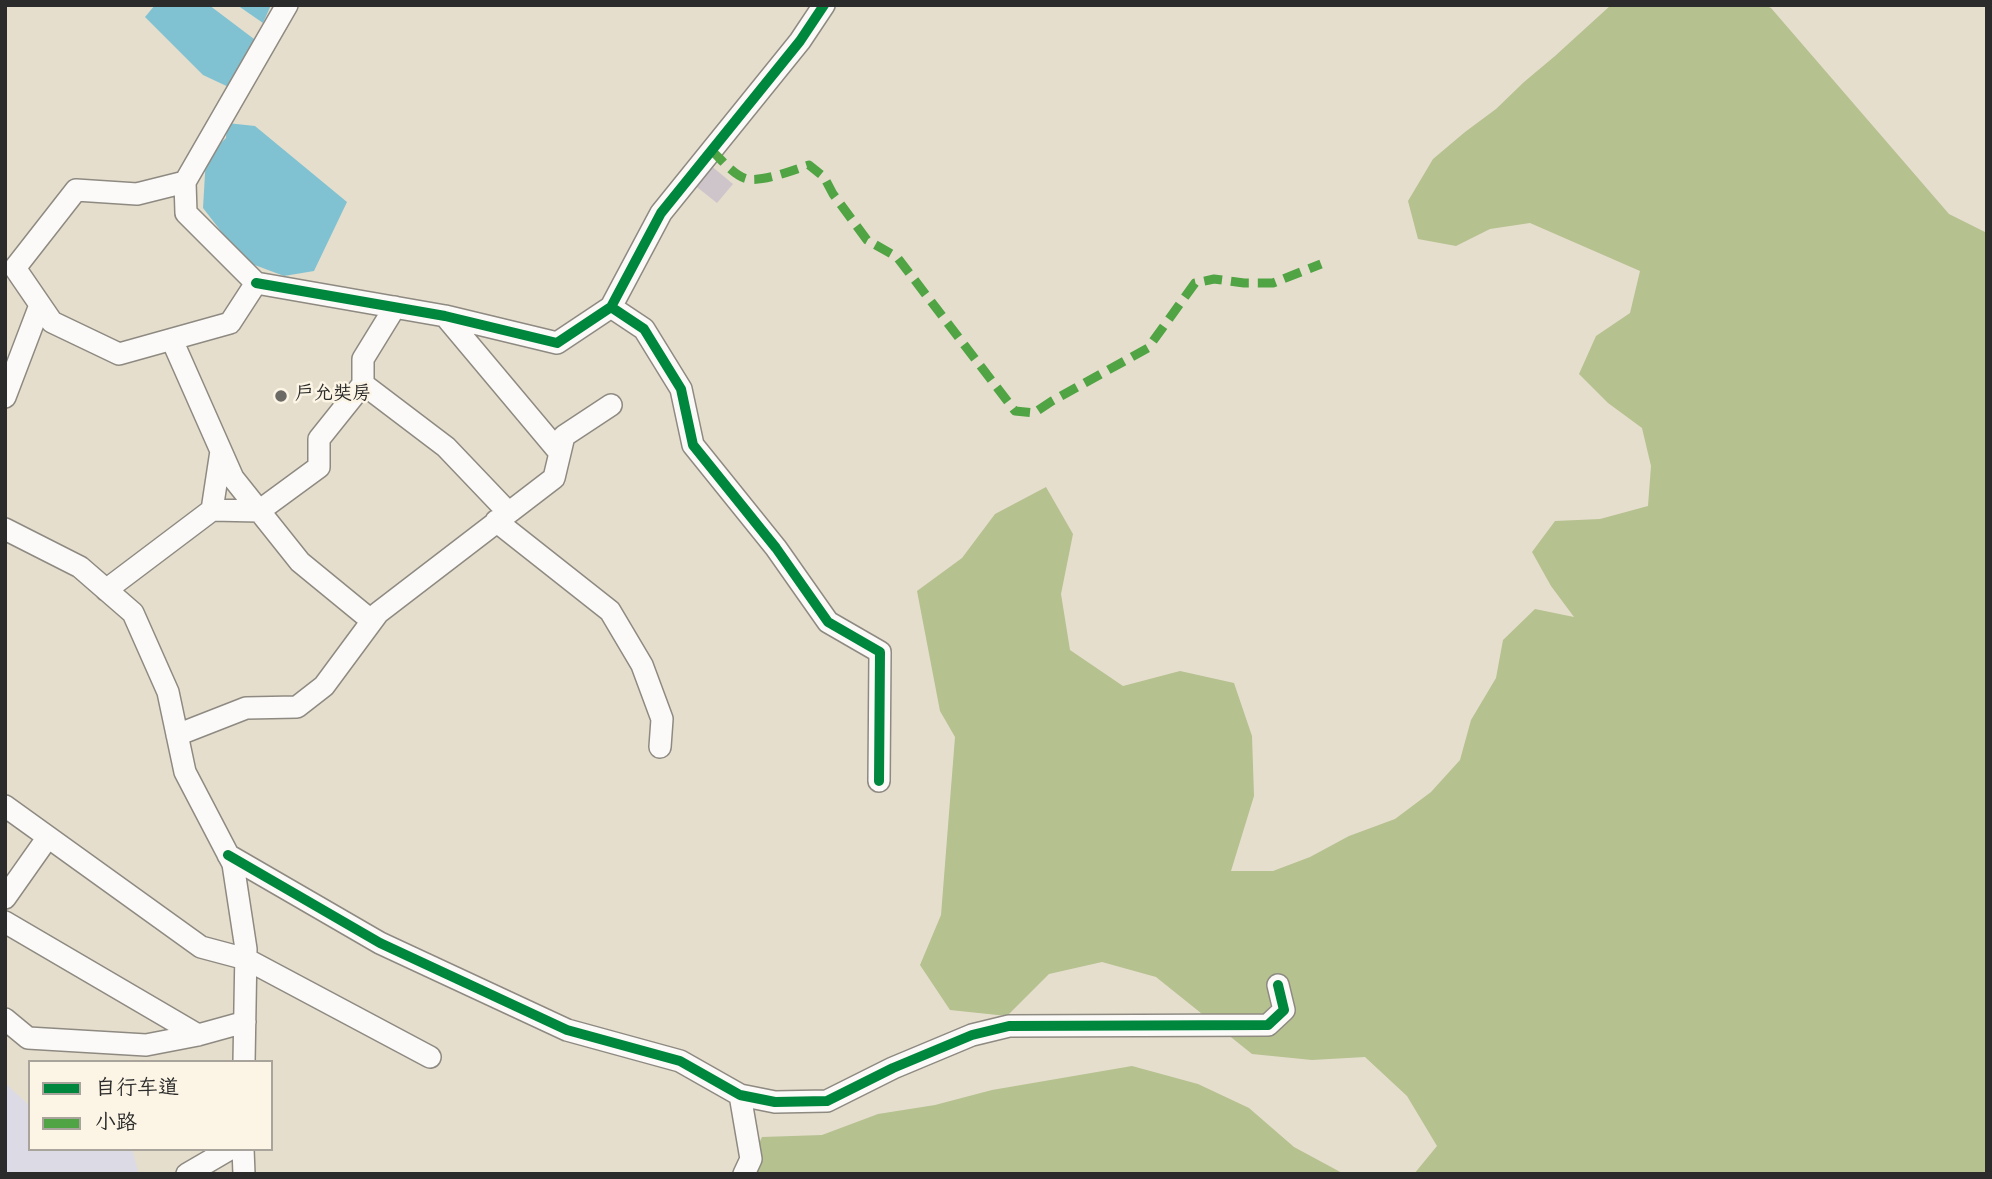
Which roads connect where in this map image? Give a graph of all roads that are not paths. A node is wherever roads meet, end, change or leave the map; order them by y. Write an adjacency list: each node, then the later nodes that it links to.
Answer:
1 (287, 5): 3 (street)
2 (824, 5): 8 (street)
3 (186, 182): 4 (street); 5 (street)
4 (10, 263): 6 (street)
5 (257, 283): 7 (street); 10 (street)
6 (40, 305): 10 (street); 12 (street)
7 (395, 307): 9 (street); 11 (street)
8 (611, 307): 9 (street); 24 (street)
9 (445, 316): 15 (street)
10 (172, 340): 14 (street)
11 (363, 384): 17 (street); 18 (street)
12 (5, 397)
13 (611, 405): 15 (street)
14 (220, 451): 16 (street); 17 (street)
15 (560, 453): 18 (street)
16 (212, 510): 17 (street); 20 (street)
17 (259, 511): 21 (street)
18 (502, 516): 21 (street); 23 (street)
19 (5, 529): 20 (street)
20 (106, 590): 22 (street)
21 (372, 621): 22 (street)
22 (177, 736): 27 (street)
23 (660, 747)
24 (879, 781)
25 (5, 806): 26 (street)
26 (48, 837): 28 (street); 30 (street)
27 (228, 855): 30 (street); 37 (street)
28 (5, 898)
29 (5, 922): 34 (street)
30 (246, 959): 33 (street); 35 (street)
31 (1278, 985): 37 (street)
32 (5, 1019): 34 (street)
33 (245, 1022): 34 (street); 36 (street)
34 (198, 1035)
35 (430, 1057)
36 (244, 1060)
37 (740, 1095): 42 (street)
38 (227, 1151): 40 (street)
39 (243, 1151): 41 (street)
40 (187, 1174)
41 (244, 1174)
42 (744, 1174)

